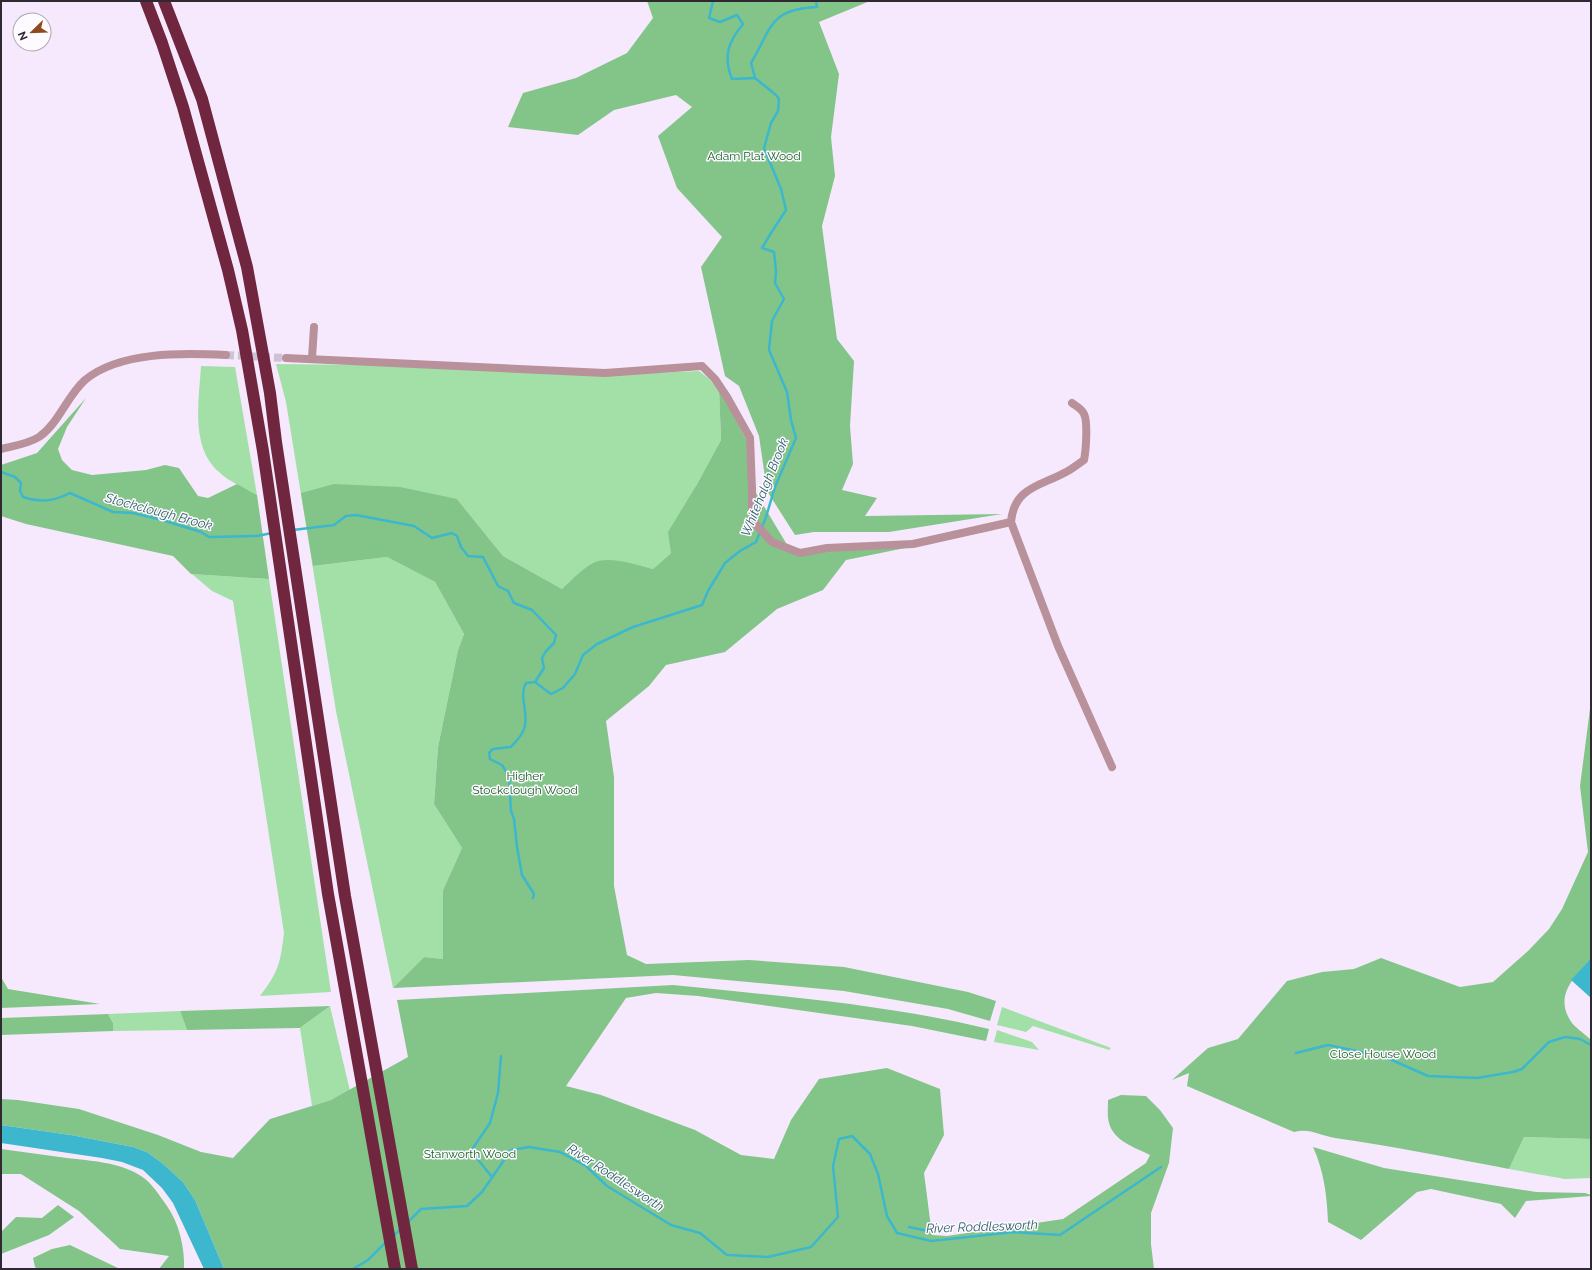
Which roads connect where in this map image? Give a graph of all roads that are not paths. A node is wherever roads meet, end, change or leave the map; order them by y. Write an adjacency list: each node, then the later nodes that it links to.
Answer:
1 (146, 1): 11 (highway)
2 (164, 1): 12 (highway)
3 (314, 327): 6 (street)
4 (226, 355): 8 (street)
5 (286, 358): 6 (street)
6 (312, 358): 9 (street)
7 (1072, 403): 9 (street)
8 (1, 449)
9 (1011, 522): 10 (street)
10 (1112, 767)
11 (395, 1269)
12 (412, 1269)

